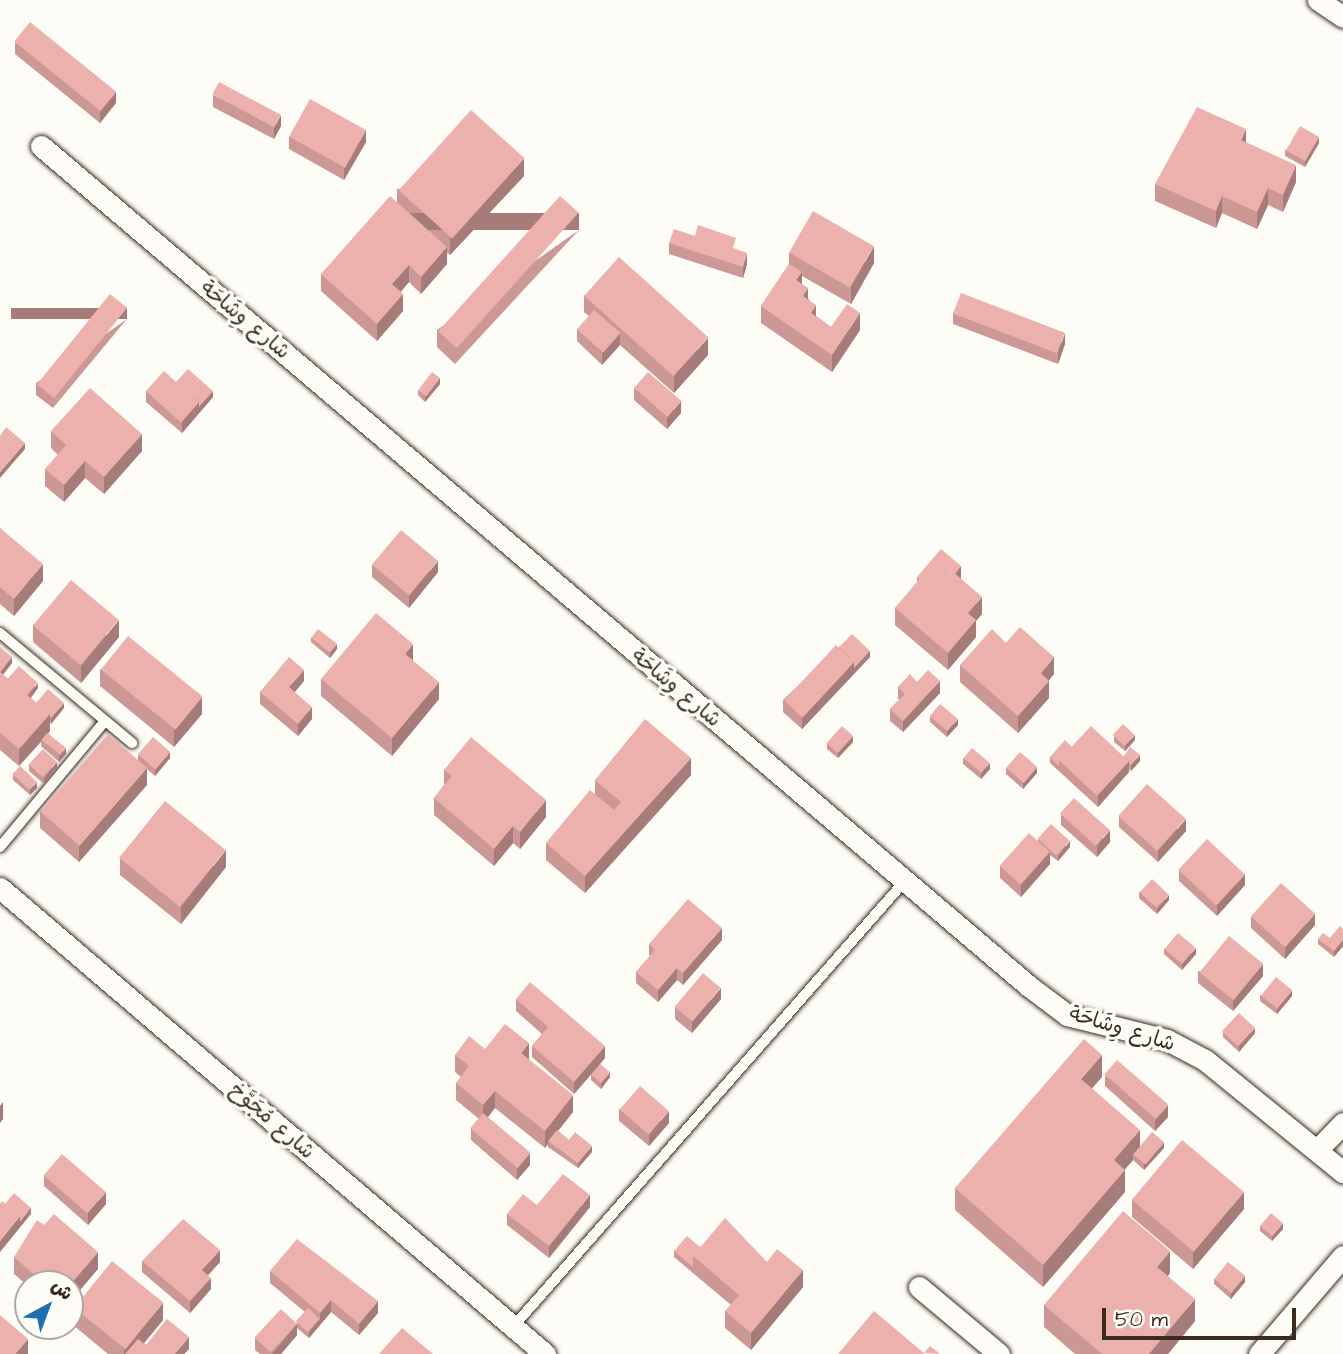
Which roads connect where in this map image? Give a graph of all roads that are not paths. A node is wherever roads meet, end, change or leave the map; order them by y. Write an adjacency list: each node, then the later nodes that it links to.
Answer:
1 (1318, 0): 2 (street)
2 (1343, 17)
3 (41, 146): 8 (street, شارع وِشَاحَة)
4 (0, 633): 5 (lane)
5 (105, 721): 6 (lane); 7 (lane)
6 (132, 743)
7 (0, 848)
8 (904, 882): 11 (street, شارع وِشَاحَة); 15 (lane)
9 (0, 888): 15 (street, شارع مُجَوَّخ)
10 (1343, 1123): 11 (street)
11 (1318, 1149): 12 (street, شارع وِشَاحَة)
12 (1343, 1172)
13 (1343, 1255): 18 (street)
14 (919, 1287): 17 (street)
15 (513, 1327): 16 (street, شارع مُجَوَّخ)
16 (545, 1354)
17 (999, 1354)
18 (1259, 1354)

